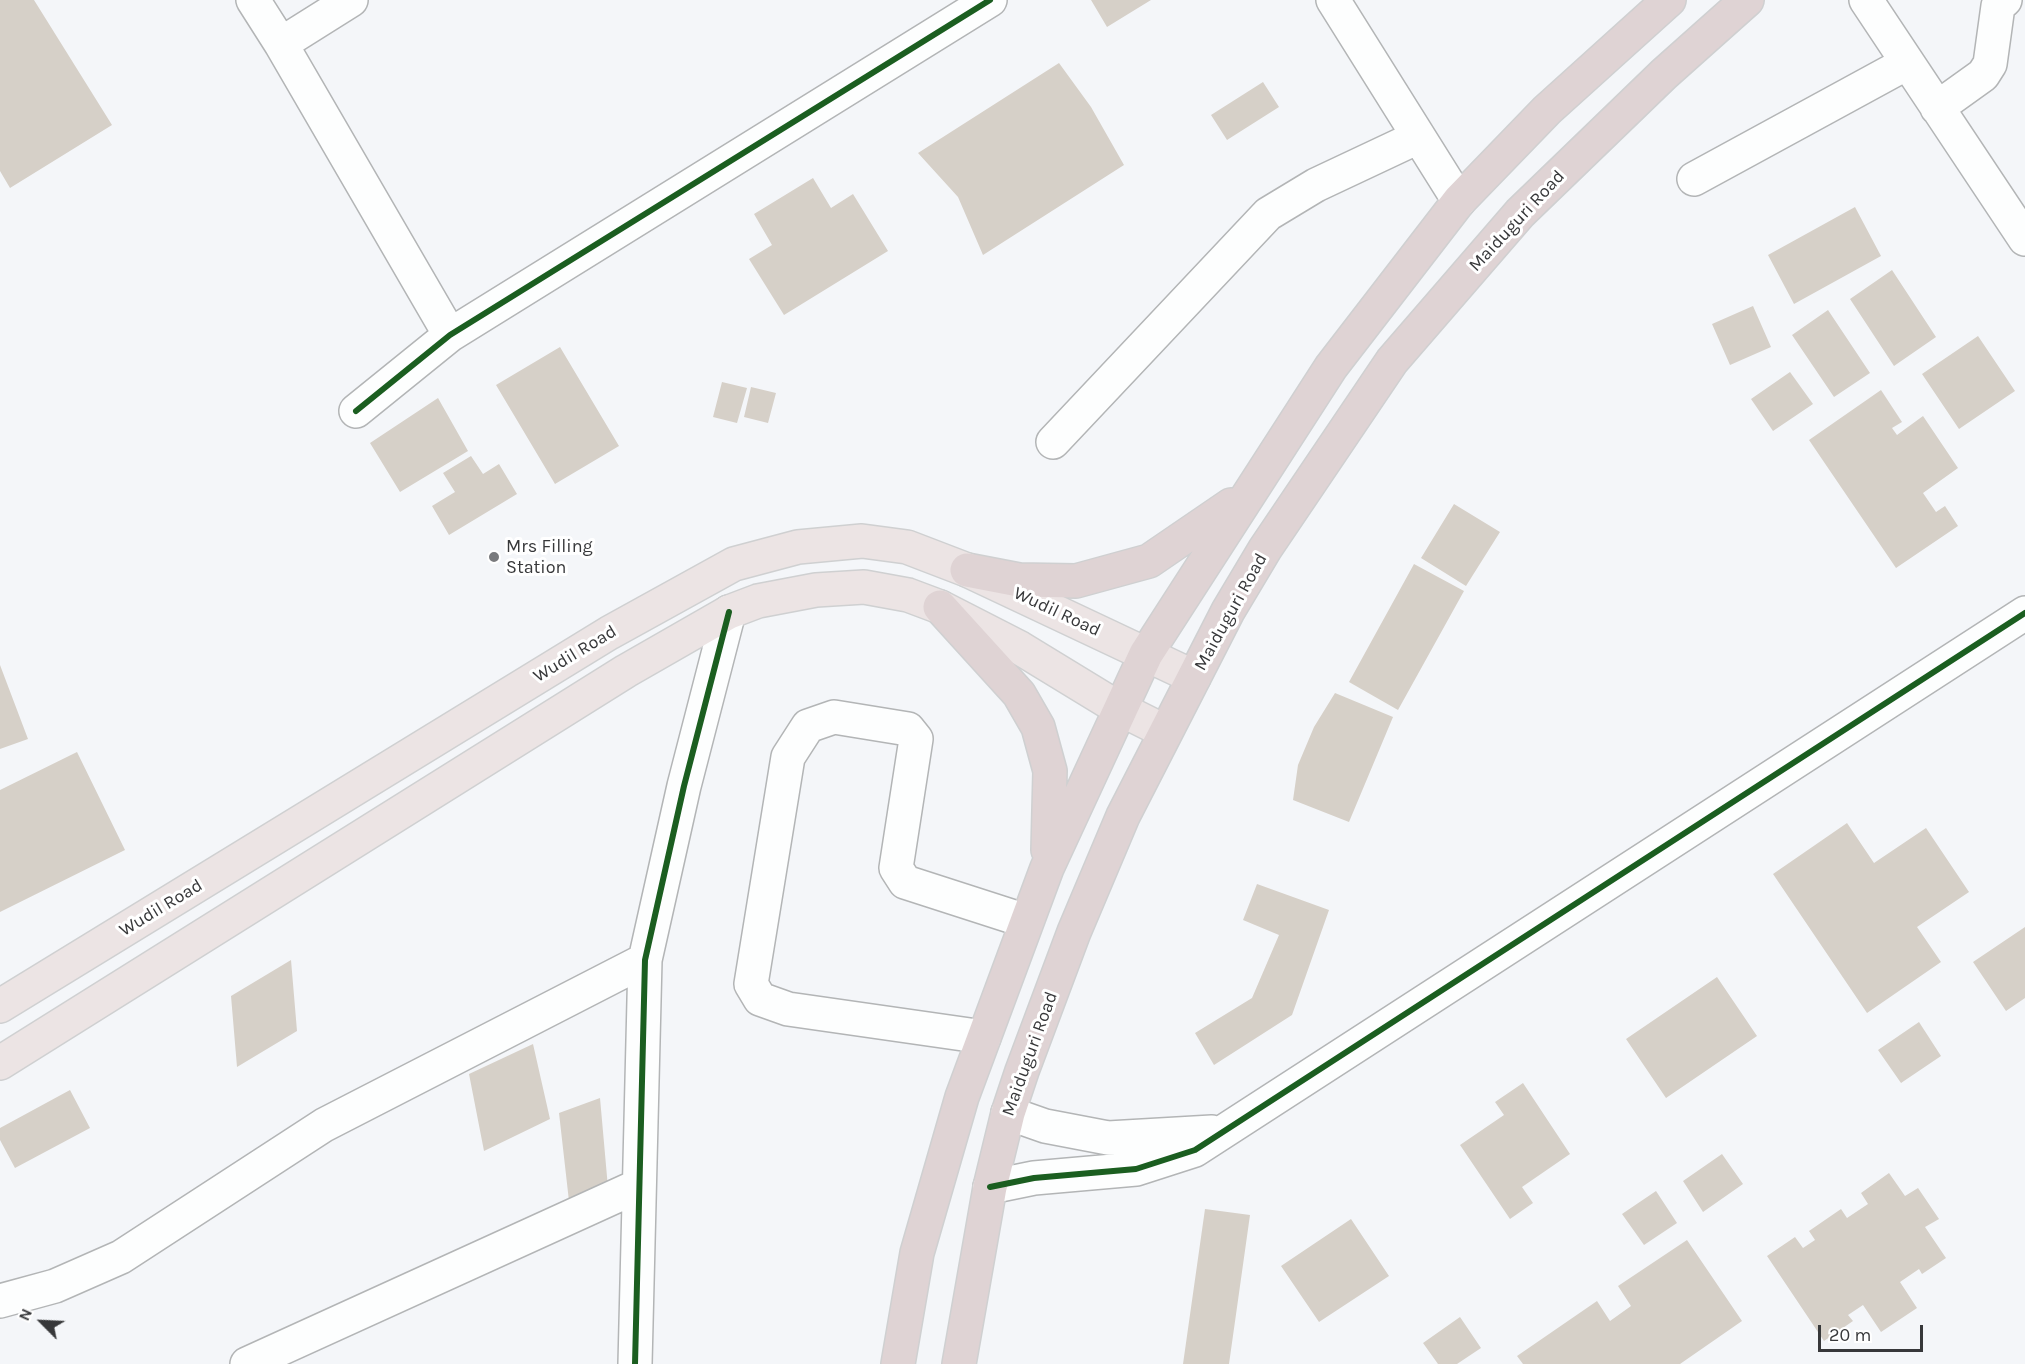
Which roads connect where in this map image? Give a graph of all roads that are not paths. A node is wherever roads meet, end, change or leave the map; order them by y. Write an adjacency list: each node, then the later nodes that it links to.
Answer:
1 (253, 0): 9 (street)
2 (351, 0): 9 (street)
3 (990, 0): 16 (street)
4 (1333, 0): 12 (street)
5 (1669, 0): 14 (highway)
6 (1747, 0): 27 (highway, Maiduguri Road)
7 (1866, 0): 10 (street)
8 (2005, 0): 11 (street)
9 (281, 44): 16 (street)
10 (1907, 63): 11 (street); 13 (street)
11 (1937, 108): 15 (street)
12 (1418, 136): 14 (street); 18 (street)
13 (1694, 179)
14 (1459, 201): 19 (highway)
15 (2025, 239)
16 (450, 335): 17 (street)
17 (356, 411)
18 (1053, 442)
19 (1247, 493): 20 (highway); 25 (highway)
20 (967, 570): 24 (main road, Wudil Road); 25 (main road, Wudil Road)
21 (940, 607): 22 (main road); 28 (main road); 30 (highway)
22 (729, 612): 26 (main road); 32 (street)
23 (2025, 613): 37 (street)
24 (609, 633): 26 (main road); 33 (main road, Wudil Road)
25 (1146, 654): 27 (main road, Wudil Road); 28 (highway)
26 (626, 671): 35 (main road)
27 (1194, 677): 29 (highway, Maiduguri Road)
28 (1120, 709): 29 (main road); 30 (highway)
29 (1164, 731): 36 (highway, Maiduguri Road)
30 (1047, 868): 31 (highway)
31 (1026, 921): 34 (highway); 34 (street)
32 (645, 960): 38 (street); 40 (street)
33 (0, 1006)
34 (984, 1037): 43 (highway)
35 (0, 1063)
36 (1008, 1113): 37 (street); 39 (highway, Maiduguri Road)
37 (1223, 1132): 39 (street)
38 (638, 1186): 41 (street); 42 (street)
39 (990, 1187): 44 (highway, Maiduguri Road)
40 (0, 1301)
41 (247, 1364)
42 (635, 1364)
43 (898, 1364)
44 (959, 1364)

